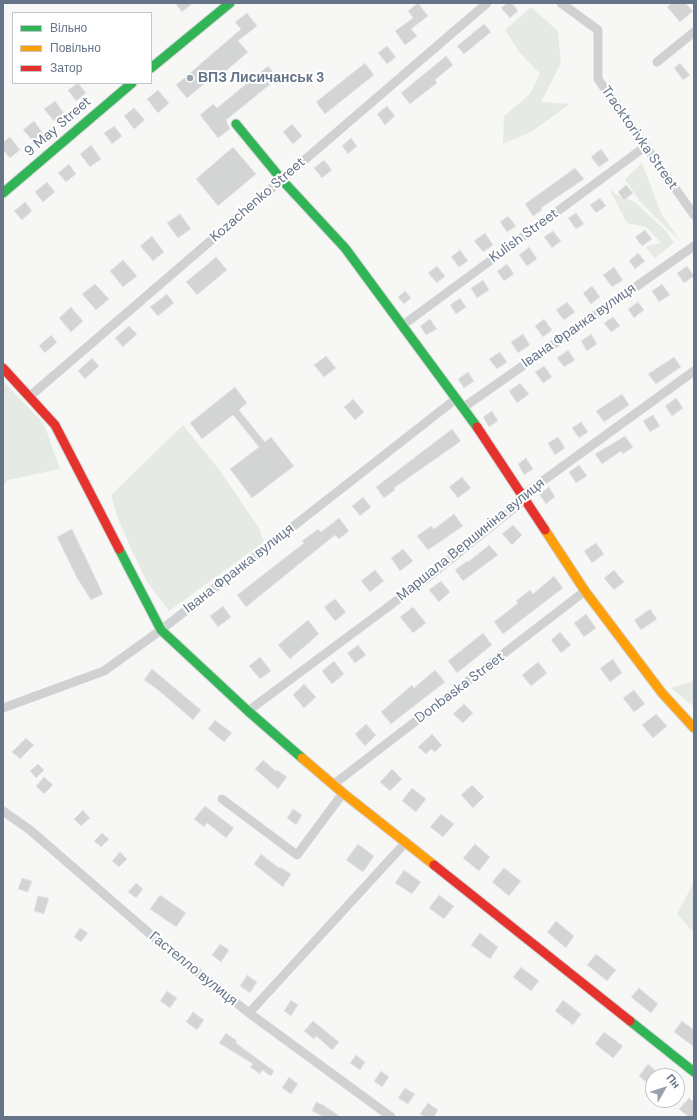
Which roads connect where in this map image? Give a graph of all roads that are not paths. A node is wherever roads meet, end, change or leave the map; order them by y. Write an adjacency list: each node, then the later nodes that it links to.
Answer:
1 (230, 3): 6 (main road)
2 (487, 3): 10 (street, Kozachenko Street)
3 (561, 3): 9 (street, Tracktorivka Street)
4 (694, 32): 5 (street)
5 (657, 62)
6 (152, 67)
7 (131, 84): 11 (main road, 9 May Street)
8 (236, 124): 10 (main road)
9 (646, 146): 12 (street, Tracktorivka Street); 14 (street, Kulish Street)
10 (282, 180): 14 (main road); 17 (street, Kozachenko Street)
11 (3, 193)
12 (694, 215)
13 (694, 246): 19 (street, Івана Франка вулиця)
14 (403, 325): 18 (main road)
15 (3, 368): 17 (main road)
16 (694, 371): 20 (street, Маршала Вершиніна вулиця)
17 (29, 397): 22 (main road)
18 (457, 398): 19 (main road); 22 (street, Івана Франка вулиця)
19 (464, 407): 20 (main road)
20 (522, 496): 21 (main road); 24 (street, Маршала Вершиніна вулиця)
21 (586, 592): 25 (main road); 26 (street, Donbaska Street)
22 (161, 630): 23 (street, Івана Франка вулиця); 24 (main road)
23 (3, 708)
24 (248, 711): 26 (main road)
25 (694, 728)
26 (334, 784): 27 (main road)
27 (343, 793): 28 (street); 30 (main road)
28 (222, 799)
29 (3, 811): 31 (street, Гастелло вулиця)
30 (406, 842): 31 (street); 32 (main road)
31 (249, 1013): 33 (street, Гастелло вулиця)
32 (694, 1072)
33 (391, 1117)

